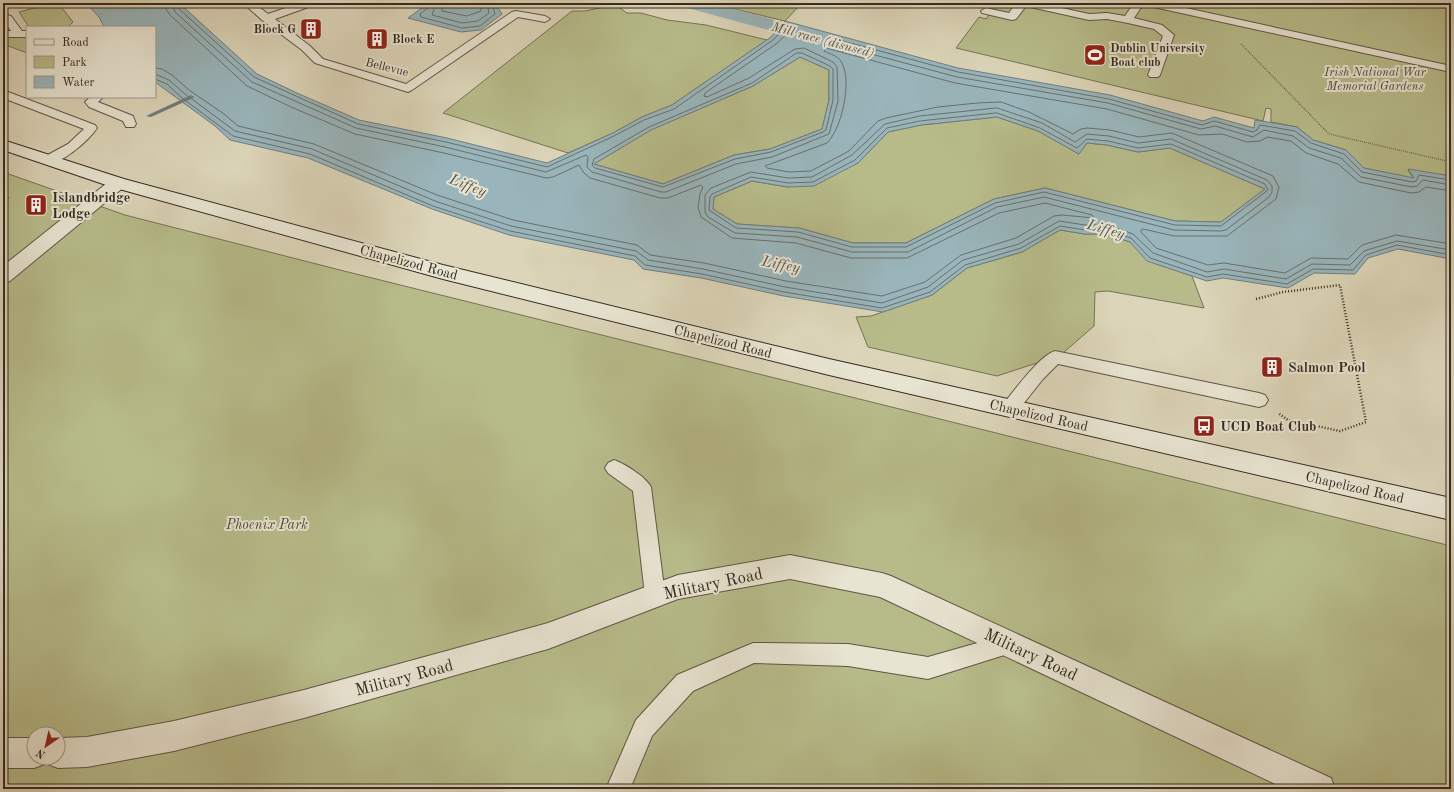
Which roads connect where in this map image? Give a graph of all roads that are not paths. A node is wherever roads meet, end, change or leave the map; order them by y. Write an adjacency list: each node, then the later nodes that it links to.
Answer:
1 (248, 3): 7 (lane, Bellevue)
2 (310, 3): 7 (lane)
3 (1139, 3): 9 (lane)
4 (1149, 3): 12 (lane)
5 (986, 11): 9 (lane)
6 (7, 18): 11 (lane)
7 (266, 18): 8 (lane, Bellevue)
8 (544, 19)
9 (1128, 20): 13 (lane)
10 (3, 34): 11 (lane)
11 (22, 34)
12 (1451, 69)
13 (1154, 75)
14 (3, 94): 18 (lane)
15 (96, 98): 16 (lane)
16 (130, 124)
17 (3, 145): 18 (main road, Chapelizod Road)
18 (49, 160): 19 (main road, Chapelizod Road)
19 (118, 182): 20 (main road); 22 (main road, Chapelizod Road)
20 (3, 276)
21 (1259, 400): 22 (lane)
22 (1010, 408): 24 (main road, Chapelizod Road)
23 (614, 468): 25 (lane)
24 (1451, 509)
25 (655, 596): 26 (main road, Military Road); 29 (main road, Military Road)
26 (1009, 644): 30 (lane); 31 (main road, Military Road)
27 (3, 753): 28 (main road)
28 (26, 753)
29 (66, 753)
30 (618, 789)
31 (1320, 789)

